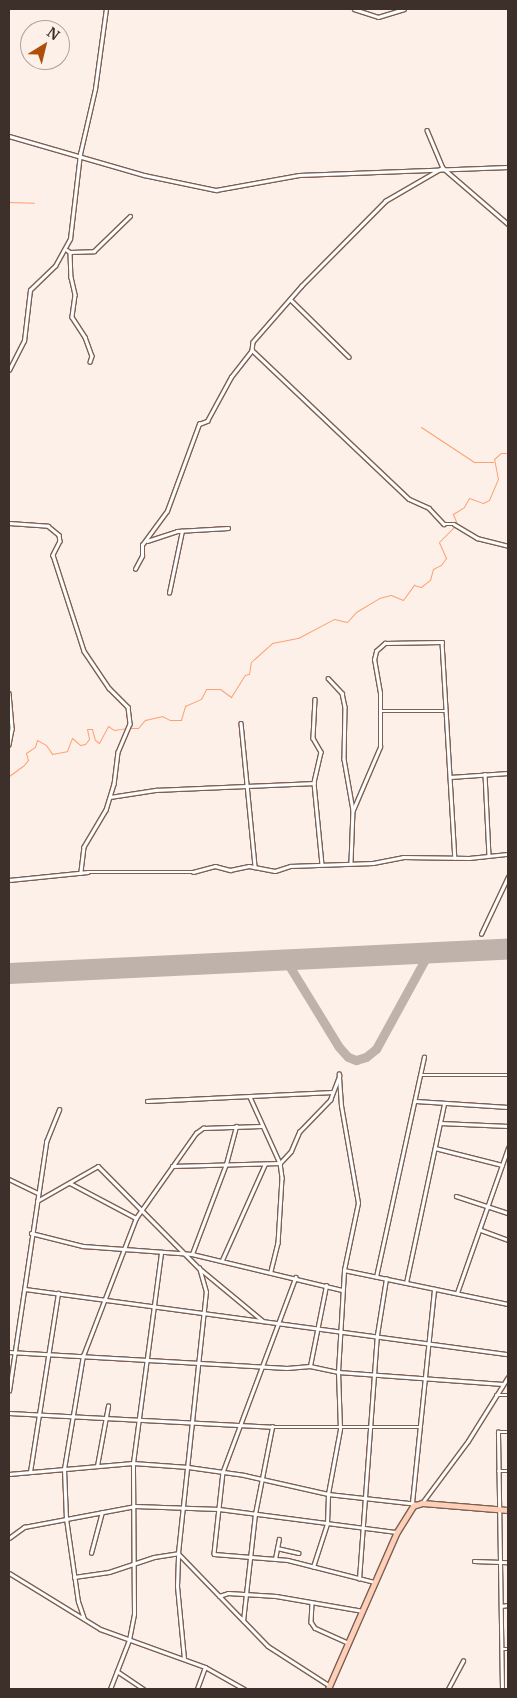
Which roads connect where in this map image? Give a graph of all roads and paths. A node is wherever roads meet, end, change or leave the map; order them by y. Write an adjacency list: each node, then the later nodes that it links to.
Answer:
1 (106, 9): 6 (street)
2 (354, 9): 3 (street)
3 (404, 9)
4 (427, 130): 8 (street)
5 (9, 136): 6 (street)
6 (80, 154): 8 (street); 11 (street)
7 (508, 167): 8 (street)
8 (443, 168): 10 (street); 12 (street)
9 (130, 216): 11 (street)
10 (508, 224)
11 (68, 251): 15 (street); 16 (street)
12 (292, 300): 13 (street); 14 (street)
13 (252, 350): 20 (street); 21 (street)
14 (349, 357)
15 (90, 362)
16 (9, 370)
17 (9, 523): 36 (street)
18 (228, 528): 19 (street)
19 (182, 531): 20 (street); 23 (street)
20 (146, 541): 22 (street)
21 (508, 546)
22 (135, 569)
23 (169, 593)
24 (328, 678): 37 (street)
25 (9, 693): 30 (street)
26 (315, 699): 34 (street)
27 (380, 711): 28 (street); 28 (street); 37 (street)
28 (446, 711): 33 (street)
29 (241, 723): 35 (street)
30 (9, 745)
31 (508, 773): 32 (street)
32 (485, 774): 33 (street); 39 (street)
33 (450, 777): 40 (street)
34 (314, 783): 35 (street); 41 (street)
35 (246, 788): 36 (street); 43 (street)
36 (110, 797): 44 (street)
37 (353, 810): 42 (street)
38 (508, 854): 39 (street)
39 (489, 855): 40 (street)
40 (455, 858): 42 (street)
41 (322, 864): 42 (street); 43 (street)
42 (351, 864)
43 (255, 867): 44 (street)
44 (81, 873): 46 (street)
45 (508, 877): 47 (street)
46 (9, 880)
47 (482, 934)
48 (424, 1057): 49 (street)
49 (421, 1075): 50 (street); 54 (street)
50 (508, 1075)
51 (334, 1092): 52 (street); 64 (street); 87 (street)
52 (250, 1096): 53 (street); 60 (street)
53 (147, 1101)
54 (416, 1101): 55 (street); 90 (street)
55 (444, 1104): 56 (street); 58 (street)
56 (508, 1107)
57 (59, 1110): 71 (street)
58 (440, 1123): 61 (street); 62 (street)
59 (237, 1125): 60 (street); 65 (street); 68 (street)
60 (261, 1126): 64 (street)
61 (508, 1126)
62 (434, 1148): 67 (street); 92 (street)
63 (508, 1148): 67 (street)
64 (280, 1163): 66 (street); 88 (street)
65 (226, 1164): 66 (street); 68 (street); 83 (street)
66 (265, 1164): 85 (street)
67 (502, 1165): 74 (street)
68 (172, 1166): 75 (street)
69 (9, 1179): 71 (street)
70 (70, 1183): 73 (street); 75 (street); 77 (street)
71 (38, 1193): 73 (street)
72 (456, 1196): 74 (street)
73 (37, 1200): 79 (street)
74 (488, 1209): 76 (street); 78 (street)
75 (141, 1210): 77 (street); 84 (street)
76 (508, 1213)
77 (136, 1218): 81 (street)
78 (481, 1230): 80 (street); 98 (street)
79 (31, 1233): 81 (street); 95 (street)
80 (508, 1240)
81 (126, 1251): 82 (street); 99 (street)
82 (162, 1253): 84 (street); 101 (street)
83 (192, 1254): 84 (street); 85 (street)
84 (185, 1255): 86 (street)
85 (222, 1260): 88 (street)
86 (198, 1268): 102 (street); 103 (street)
87 (344, 1270): 90 (street); 96 (street)
88 (272, 1271): 89 (street)
89 (296, 1277): 93 (street); 104 (street)
90 (376, 1277): 91 (street)
91 (386, 1279): 92 (street); 107 (street)
92 (406, 1283): 94 (street)
93 (327, 1286): 96 (street); 105 (street)
94 (434, 1288): 98 (street); 108 (street)
95 (25, 1289): 97 (street); 109 (street)
96 (342, 1290): 106 (street)
97 (58, 1293): 99 (street); 111 (street)
98 (457, 1293): 100 (street)
99 (106, 1300): 101 (street); 113 (street)
100 (508, 1304)
101 (154, 1307): 102 (street); 114 (street)
102 (204, 1314): 103 (street); 115 (street)
103 (263, 1321): 104 (street)
104 (278, 1323): 105 (street); 116 (street)
105 (318, 1328): 106 (street); 117 (street)
106 (340, 1330): 107 (street); 118 (street)
107 (377, 1335): 108 (street); 119 (street)
108 (426, 1341): 112 (street); 120 (street)
109 (15, 1350): 110 (street); 111 (street); 123 (street)
110 (9, 1352)
111 (48, 1353): 113 (street); 128 (street)
112 (508, 1354)
113 (83, 1356): 114 (street); 129 (street)
114 (147, 1359): 115 (street); 131 (street)
115 (199, 1363): 116 (street); 132 (street)
116 (262, 1366): 117 (street); 133 (street)
117 (310, 1366): 118 (street)
118 (338, 1372): 119 (street); 137 (street)
119 (374, 1373): 120 (street); 136 (street)
120 (423, 1377): 122 (street); 135 (street)
121 (508, 1377): 122 (street)
122 (503, 1384): 124 (street)
123 (9, 1391)
124 (496, 1395): 125 (street); 151 (street)
125 (508, 1395)
126 (108, 1406): 130 (street)
127 (9, 1413): 128 (street)
128 (37, 1415): 129 (street); 145 (street)
129 (72, 1416): 130 (street); 142 (street)
130 (106, 1418): 131 (street); 140 (street)
131 (139, 1420): 132 (street); 139 (street)
132 (192, 1423): 133 (street); 141 (street)
133 (239, 1425): 134 (street); 146 (street)
134 (272, 1427): 137 (street); 148 (street)
135 (419, 1427): 136 (street); 151 (street)
136 (371, 1428): 137 (street); 150 (street)
137 (340, 1429): 149 (street)
138 (508, 1432): 143 (street)
139 (133, 1464): 140 (street); 141 (street); 153 (street)
140 (97, 1466): 142 (street)
141 (188, 1466): 146 (street); 152 (street)
142 (64, 1469): 145 (street); 159 (street)
143 (498, 1471): 144 (street); 155 (street)
144 (508, 1471)
145 (30, 1472): 147 (street)
146 (223, 1472): 148 (street); 154 (street)
147 (9, 1474)
148 (262, 1479): 149 (street); 158 (street)
149 (328, 1494): 150 (street); 160 (street)
150 (363, 1497): 151 (street); 161 (street)
151 (417, 1503): 155 (main road); 162 (main road)
152 (182, 1505): 153 (street); 154 (street); 167 (street)
153 (135, 1506): 157 (street); 174 (street)
154 (219, 1509): 158 (street); 169 (street)
155 (500, 1510): 156 (main road); 172 (street)
156 (508, 1510)
157 (102, 1512): 159 (street); 166 (street)
158 (255, 1514): 160 (street); 169 (street)
159 (66, 1519): 163 (street); 177 (street)
160 (327, 1524): 161 (street); 175 (street)
161 (361, 1528): 162 (street); 178 (street)
162 (397, 1532): 179 (main road)
163 (9, 1538)
164 (279, 1539): 165 (street)
165 (277, 1548): 168 (street); 170 (street)
166 (91, 1553)
167 (178, 1553): 174 (street); 181 (street); 192 (street)
168 (298, 1553)
169 (249, 1557): 170 (street); 180 (street)
170 (275, 1559): 175 (street)
171 (474, 1561): 172 (street)
172 (501, 1562): 173 (street); 183 (street)
173 (508, 1562)
174 (134, 1563): 177 (street); 188 (street)
175 (313, 1567): 178 (street)
176 (9, 1573): 186 (street)
177 (74, 1577): 186 (street)
178 (359, 1579): 179 (street)
179 (376, 1582): 185 (main road)
180 (245, 1593): 181 (street); 182 (street); 187 (street)
181 (219, 1596): 187 (street)
182 (312, 1603): 185 (street); 189 (street)
183 (502, 1606): 184 (street); 190 (street)
184 (508, 1606)
185 (363, 1611): 189 (main road)
186 (84, 1619): 188 (street)
187 (243, 1621): 196 (street)
188 (129, 1640): 192 (street); 195 (street)
189 (349, 1643): 196 (main road)
190 (502, 1649): 191 (street); 202 (street)
191 (508, 1649)
192 (184, 1659): 194 (street)
193 (463, 1660): 201 (street)
194 (205, 1667): 199 (street); 200 (street)
195 (117, 1672): 197 (street); 198 (street)
196 (329, 1687)
197 (110, 1689)
198 (144, 1689)
199 (197, 1689)
200 (244, 1689)
201 (448, 1689)
202 (502, 1689)

